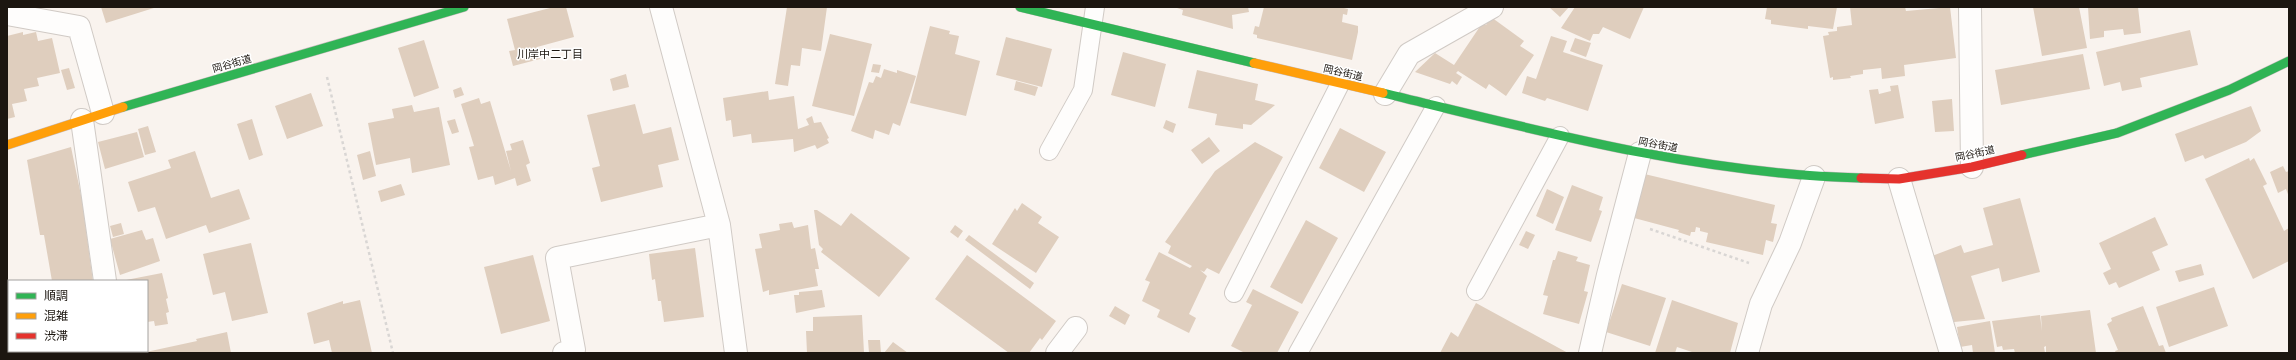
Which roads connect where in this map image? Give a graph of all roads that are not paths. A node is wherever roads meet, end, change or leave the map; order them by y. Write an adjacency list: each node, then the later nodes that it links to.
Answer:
1 (464, 7): 12 (main road, 岡谷街道)
2 (661, 7): 21 (street)
3 (1020, 7): 7 (main road, 岡谷街道)
4 (1492, 7): 10 (street)
5 (1970, 7): 18 (street)
6 (7, 14): 12 (street)
7 (1094, 15): 9 (main road, 岡谷街道); 16 (lane)
8 (2289, 61): 18 (main road, 岡谷街道)
9 (1340, 84): 10 (main road, 岡谷街道); 24 (lane)
10 (1385, 94): 11 (main road, 岡谷街道)
11 (1436, 106): 14 (main road, 岡谷街道); 29 (lane)
12 (103, 114): 13 (main road, 岡谷街道)
13 (82, 120): 15 (main road, 岡谷街道); 22 (street)
14 (1560, 136): 17 (main road, 岡谷街道); 23 (lane)
15 (7, 145)
16 (1049, 151)
17 (1640, 153): 19 (main road, 岡谷街道); 30 (street)
18 (1972, 167): 20 (main road, 岡谷街道)
19 (1814, 177): 20 (main road, 岡谷街道); 31 (street)
20 (1899, 179): 32 (street)
21 (719, 225): 26 (street); 27 (street)
22 (105, 280)
23 (1476, 291)
24 (1234, 293)
25 (1076, 328): 28 (street)
26 (571, 352)
27 (736, 353)
28 (1057, 353)
29 (1298, 353)
30 (1590, 353)
31 (1747, 353)
32 (1951, 353)

